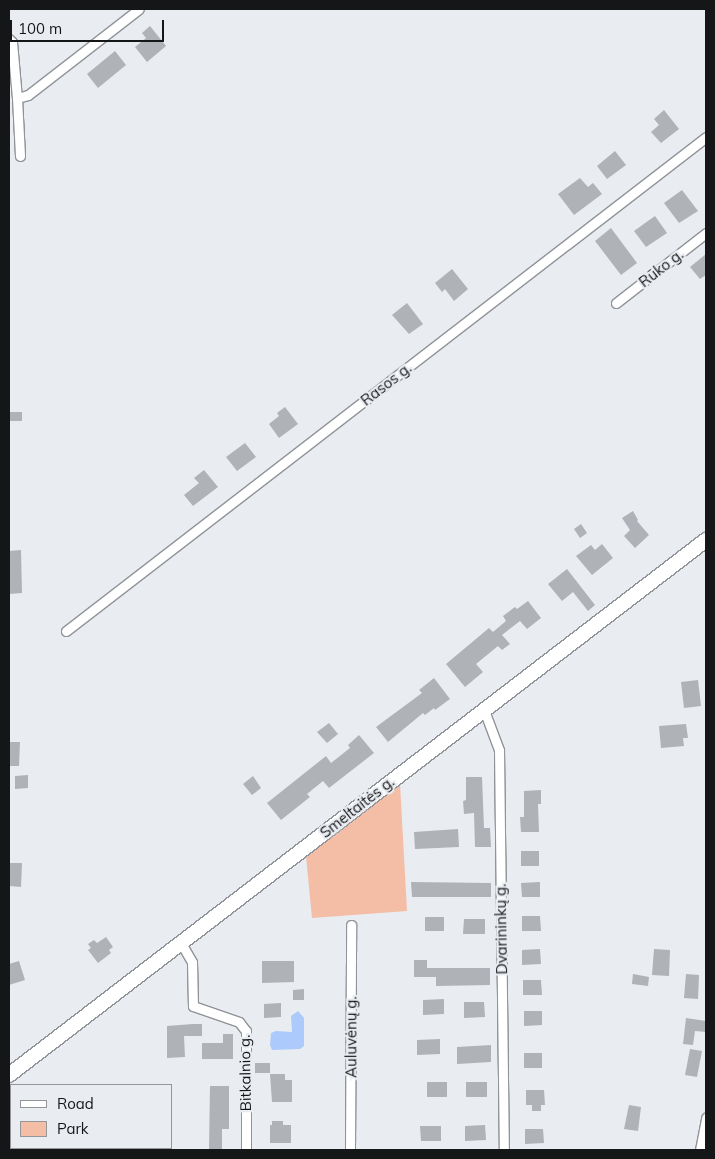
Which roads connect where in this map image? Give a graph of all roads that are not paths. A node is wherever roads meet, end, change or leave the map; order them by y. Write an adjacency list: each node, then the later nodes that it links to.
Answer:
1 (139, 9): 3 (street)
2 (9, 39): 3 (street)
3 (17, 98): 5 (street)
4 (706, 137): 9 (street, Rasos g.)
5 (20, 156)
6 (706, 232): 7 (street, Rūko g.)
7 (616, 303)
8 (705, 543): 10 (main road, Smeltaitės g.)
9 (66, 631)
10 (484, 710): 12 (main road, Smeltaitės g.); 17 (street, Dvarininkų g.)
11 (351, 925): 16 (street, Auluvėnų g.)
12 (181, 943): 13 (main road, Smeltaitės g.); 15 (street, Bitkalnio g.)
13 (9, 1075)
14 (706, 1118): 18 (street)
15 (246, 1150)
16 (350, 1150)
17 (504, 1150)
18 (700, 1150)

